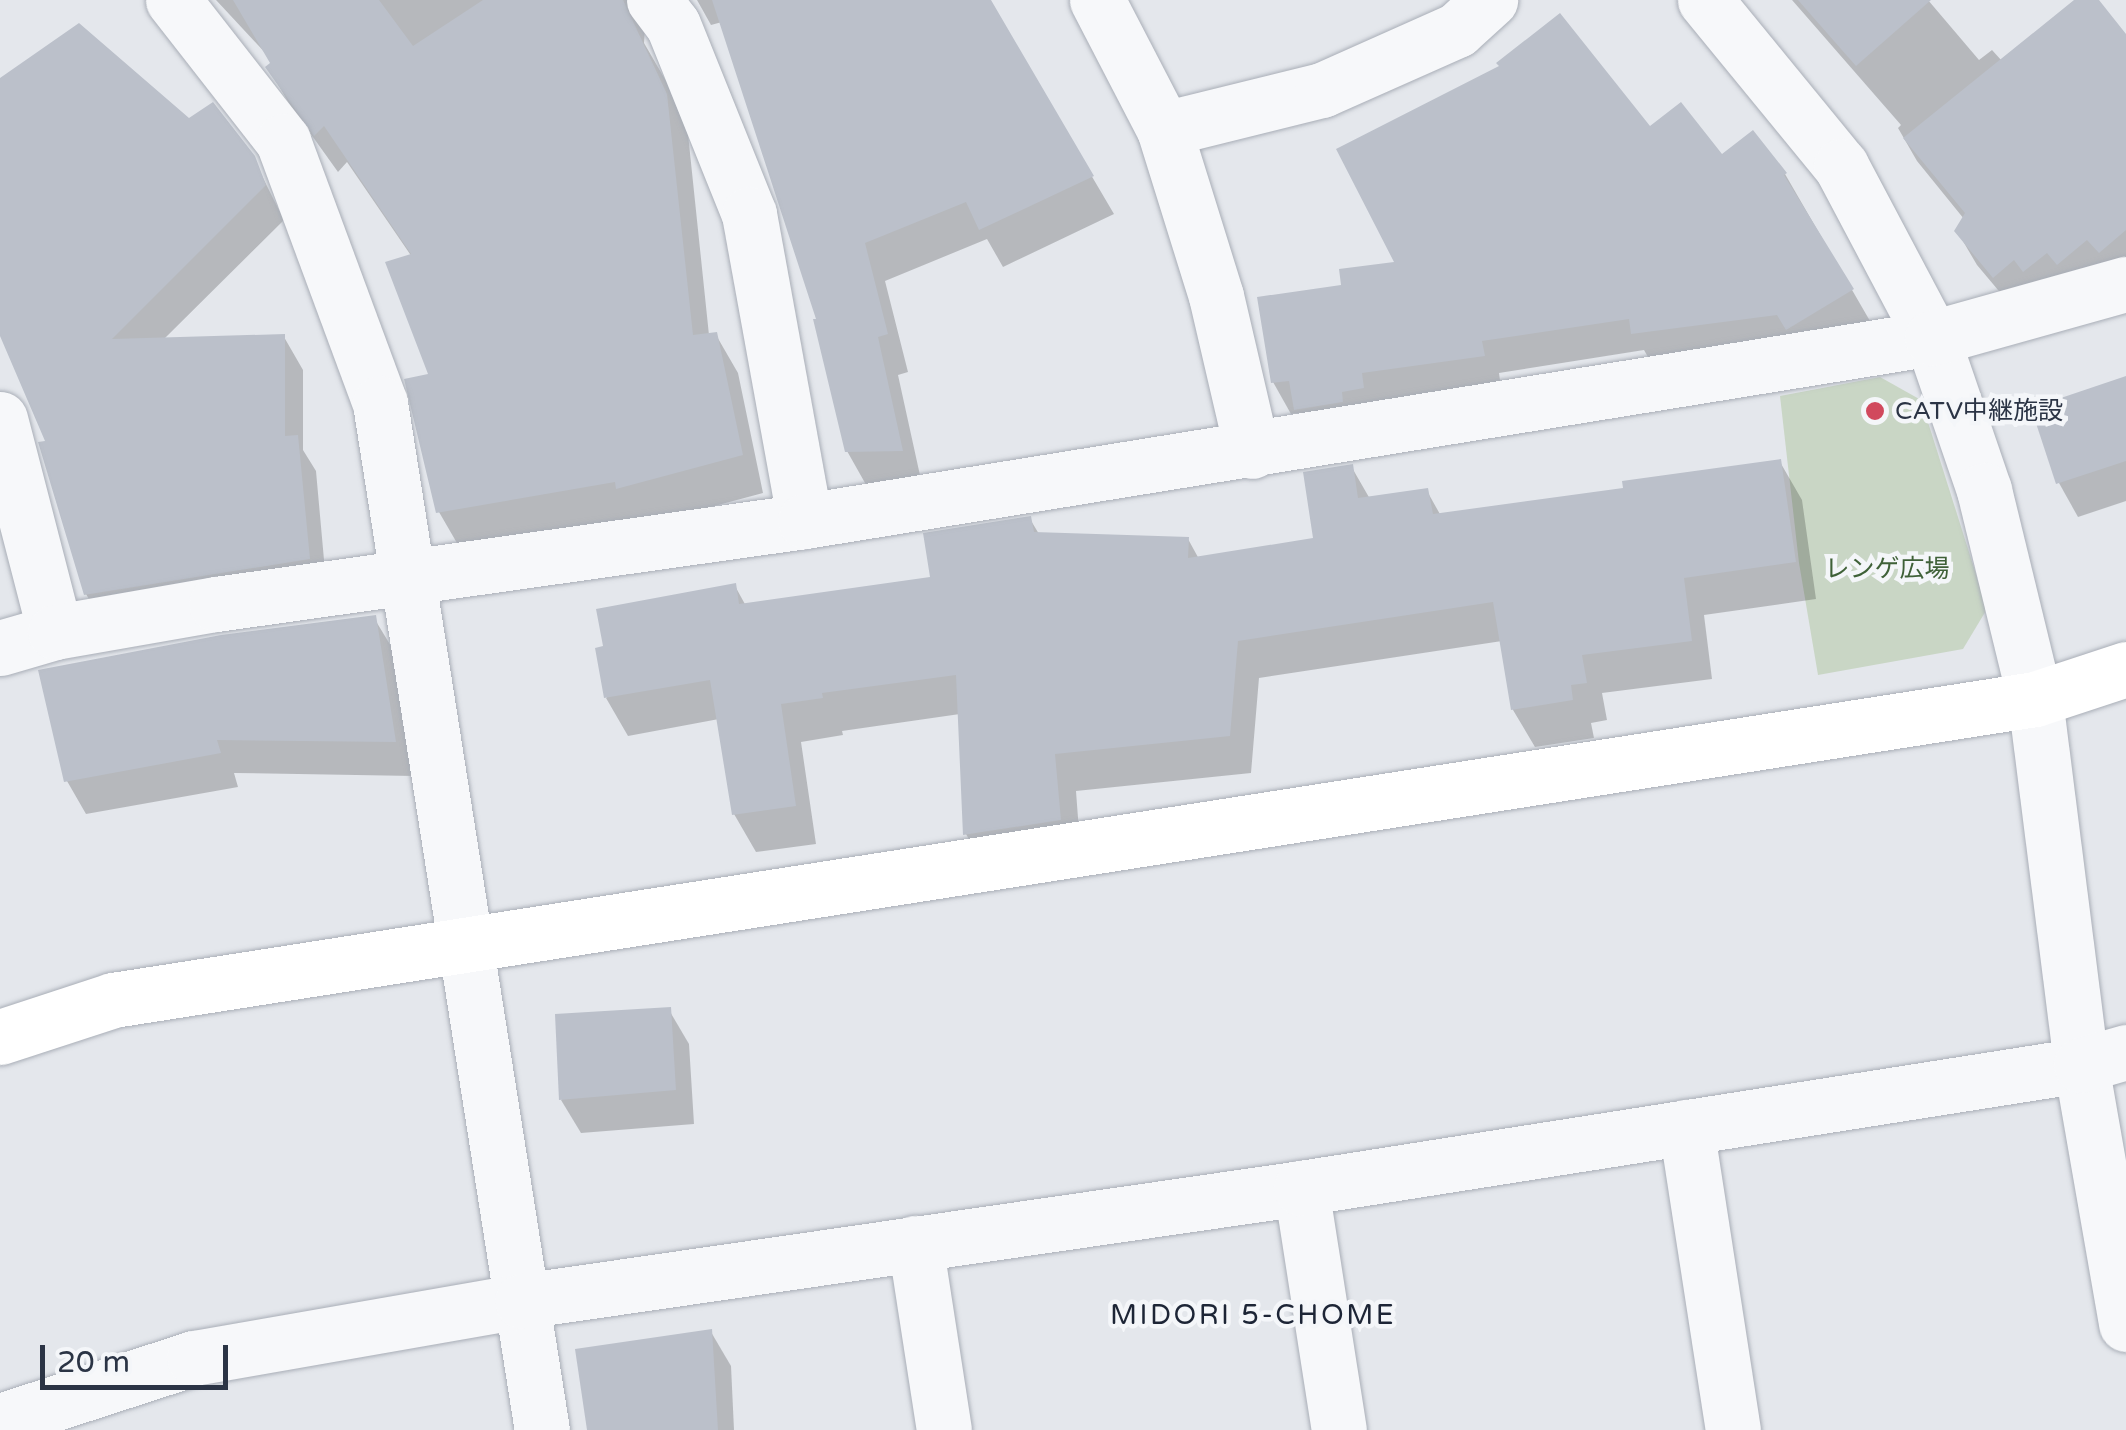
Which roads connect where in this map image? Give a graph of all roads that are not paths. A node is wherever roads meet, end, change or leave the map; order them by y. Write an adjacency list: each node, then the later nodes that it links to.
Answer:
1 (173, 0): 12 (street)
2 (654, 0): 11 (street)
3 (1097, 0): 6 (street)
4 (1490, 0): 6 (street)
5 (1705, 0): 8 (street)
6 (1164, 129): 10 (street)
7 (2126, 284): 8 (street)
8 (1932, 338): 10 (street); 16 (street)
9 (0, 419): 13 (street)
10 (1252, 451): 11 (street)
11 (805, 520): 12 (street)
12 (411, 578): 13 (street); 17 (street)
13 (55, 632): 14 (street)
14 (0, 648)
15 (2126, 669): 16 (street)
16 (2034, 698): 17 (street); 19 (street)
17 (468, 942): 18 (street); 23 (street)
18 (0, 1037)
19 (2104, 1058): 20 (street); 24 (street)
20 (1686, 1127): 21 (street); 29 (street)
21 (1300, 1188): 22 (street); 28 (street)
22 (915, 1244): 23 (street); 27 (street)
23 (522, 1301): 25 (street); 26 (street)
24 (2126, 1324)
25 (0, 1421)
26 (542, 1430)
27 (944, 1430)
28 (1338, 1430)
29 (1733, 1430)

